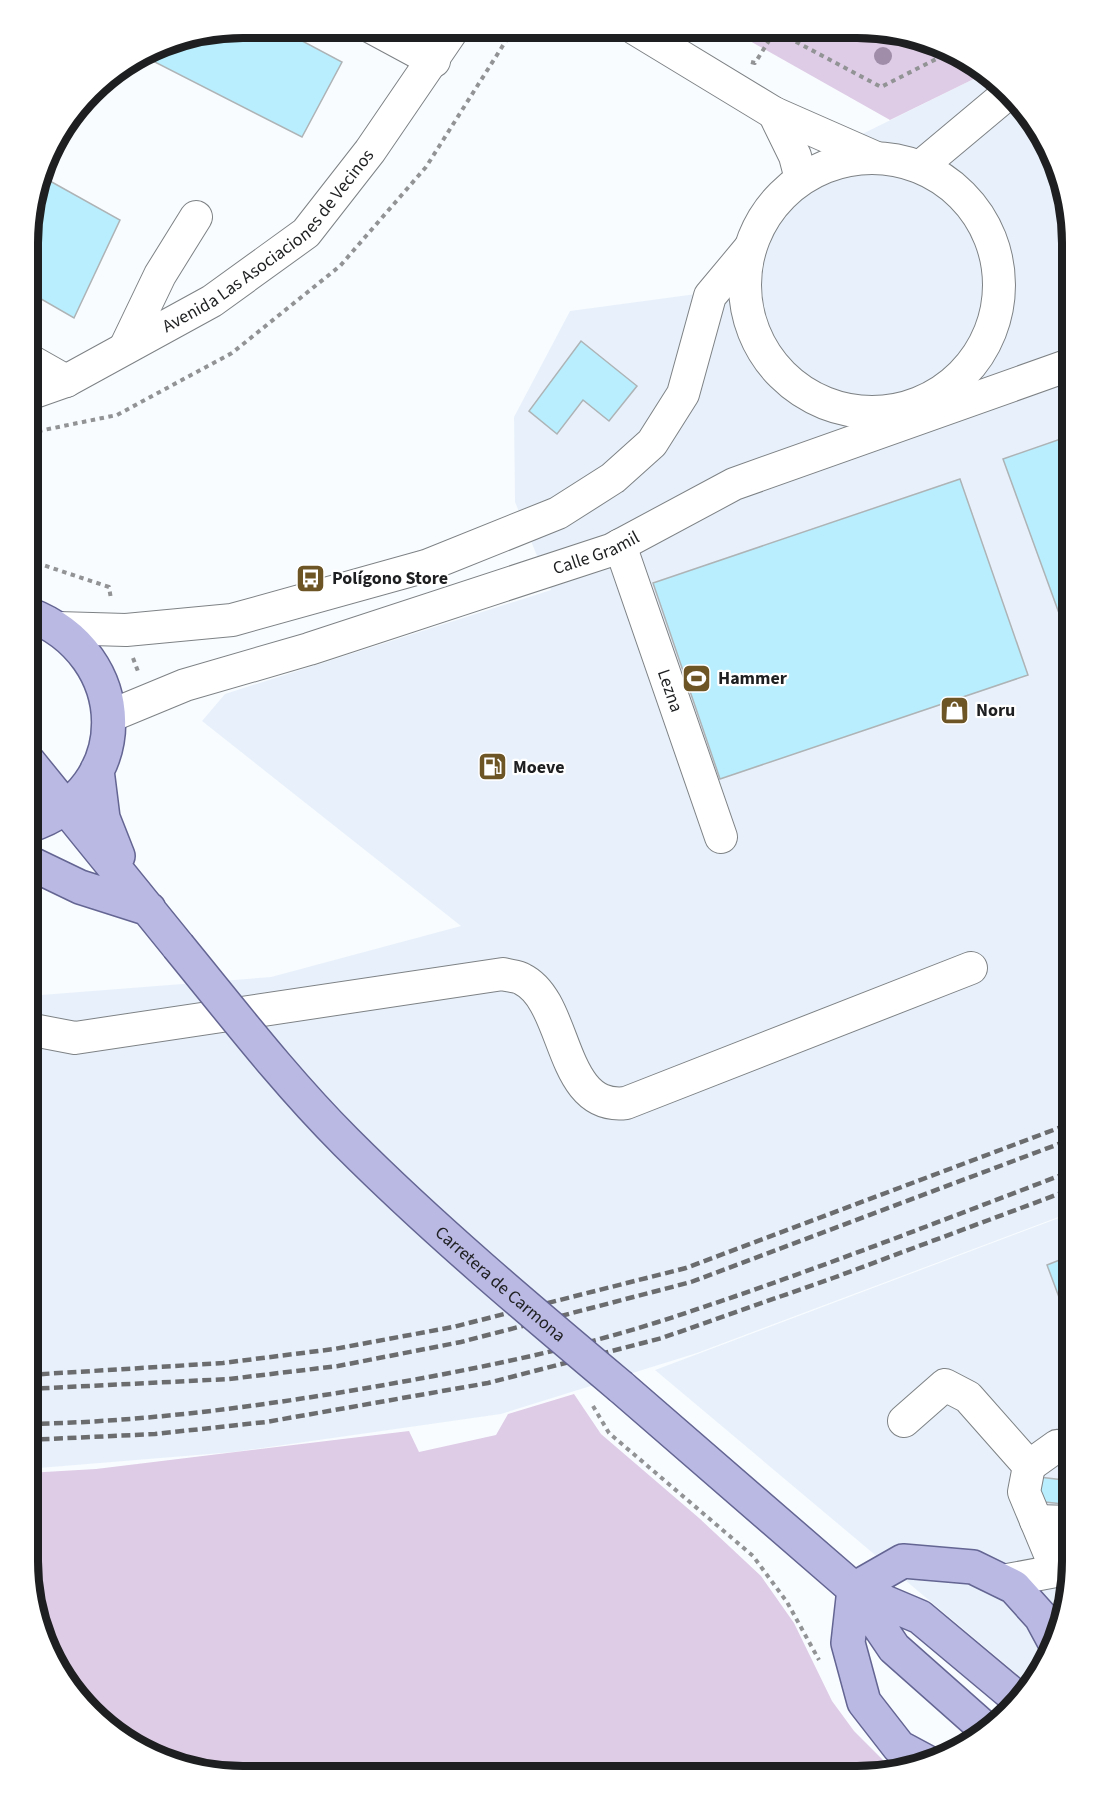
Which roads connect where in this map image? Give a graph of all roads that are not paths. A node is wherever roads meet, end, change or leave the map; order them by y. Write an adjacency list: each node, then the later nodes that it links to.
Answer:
1 (391, 38): 4 (street)
2 (448, 38): 4 (street, Avenida Las Asociaciones de Vecinos)
3 (650, 38): 6 (street)
4 (434, 61): 12 (street, Avenida Las Asociaciones de Vecinos)
5 (1003, 98): 8 (street)
6 (774, 113): 7 (street); 9 (street)
7 (874, 157): 8 (street); 9 (street)
8 (920, 167): 17 (street)
9 (801, 179): 11 (street)
10 (196, 217): 12 (street)
11 (750, 248): 17 (street); 20 (street)
12 (125, 348): 15 (street, Avenida Las Asociaciones de Vecinos)
13 (38, 365): 15 (street)
14 (1062, 367): 17 (street, Calle Gramil)
15 (66, 381): 16 (street, Avenida Las Asociaciones de Vecinos)
16 (38, 391)
17 (919, 411): 18 (street, Calle Gramil)
18 (620, 545): 21 (street, Calle Gramil); 26 (street, Lezna)
19 (38, 619): 20 (main road)
20 (58, 628): 21 (main road)
21 (110, 716): 22 (main road)
22 (97, 770): 24 (main road); 28 (main road)
23 (38, 773): 24 (main road)
24 (66, 808): 25 (main road); 28 (main road)
25 (38, 823)
26 (721, 837)
27 (38, 867): 28 (main road)
28 (143, 902): 39 (main road, Carretera de Carmona, bridge)
29 (971, 968): 30 (street)
30 (38, 1031)
31 (904, 1421): 33 (street)
32 (1061, 1448): 33 (street)
33 (1029, 1466): 34 (street)
34 (1036, 1521): 35 (street); 36 (street)
35 (1061, 1522)
36 (1061, 1564)
37 (1061, 1570): 38 (street)
38 (1002, 1581): 39 (main road); 40 (main road)
39 (854, 1589): 41 (main road, Carretera de Carmona); 42 (main road, Carretera de Carmona); 43 (main road)
40 (1049, 1631)
41 (1012, 1694)
42 (980, 1724)
43 (917, 1757)

